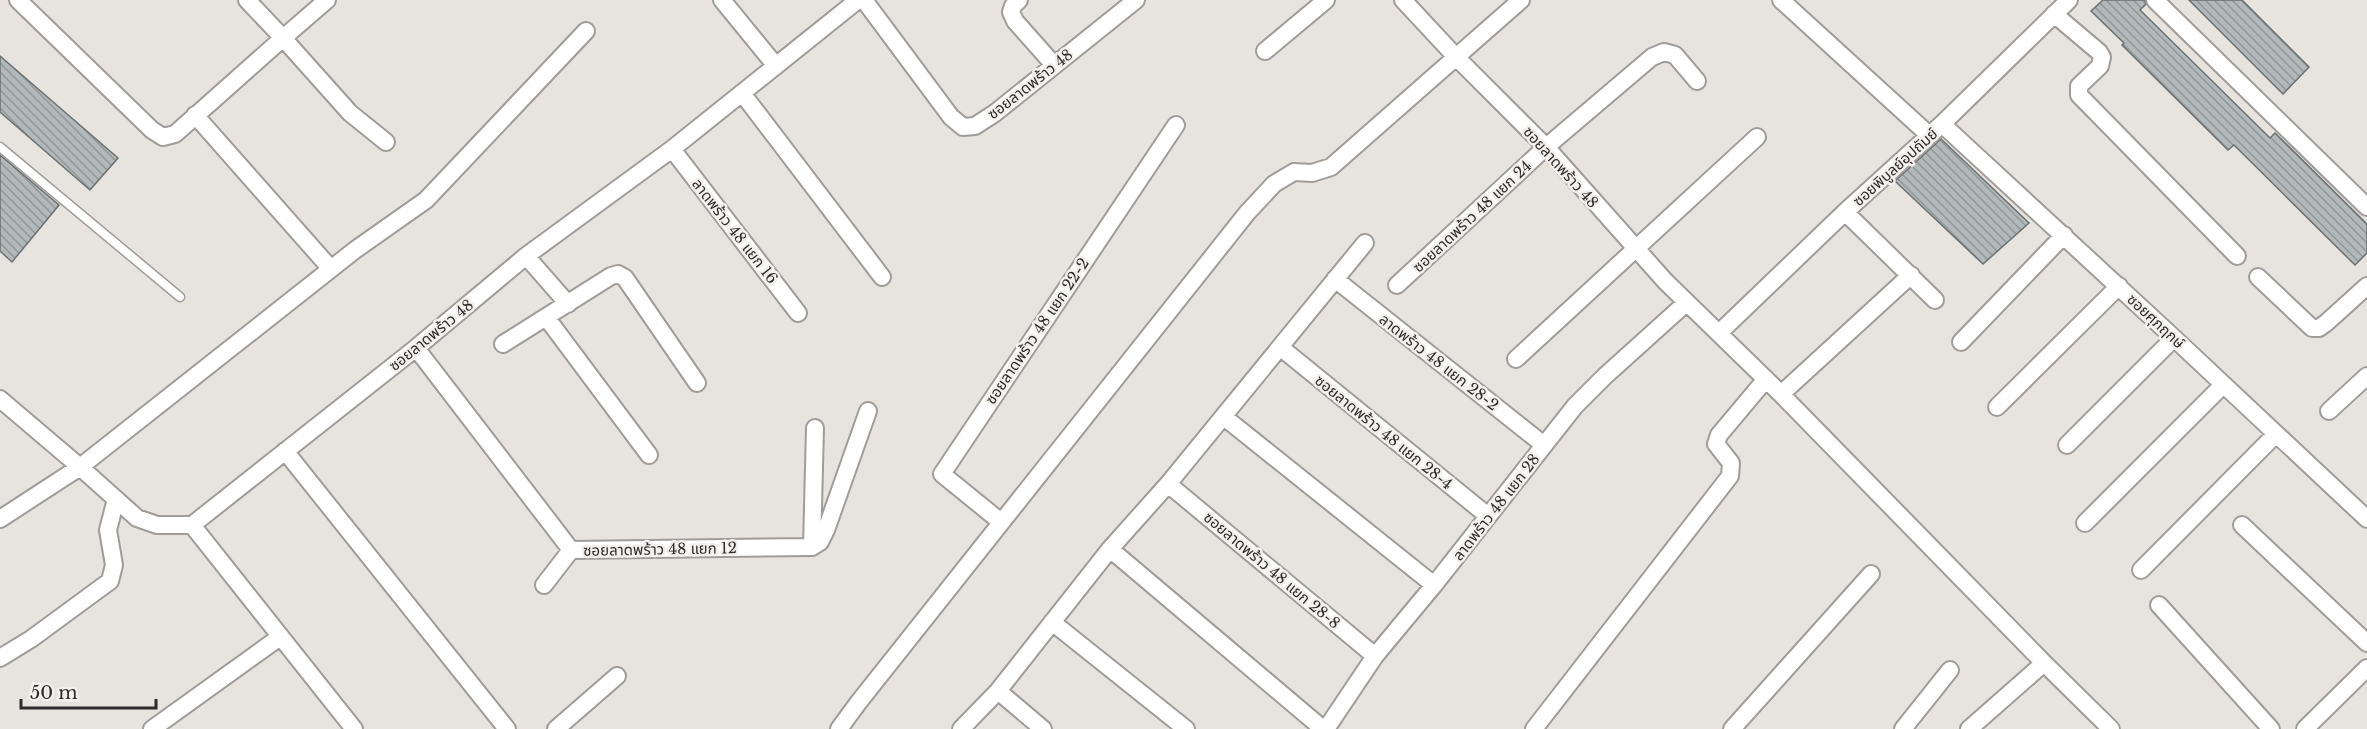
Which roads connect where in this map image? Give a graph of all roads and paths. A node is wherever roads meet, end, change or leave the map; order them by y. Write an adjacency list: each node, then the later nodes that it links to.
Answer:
1 (18, 0): 24 (street)
2 (247, 0): 17 (street)
3 (327, 0): 17 (street)
4 (722, 0): 21 (street)
5 (858, 0): 21 (street, ซอยลาดพร้าว 48)
6 (864, 0): 20 (street, ซอยลาดพร้าว 48)
7 (1019, 0): 20 (street)
8 (1136, 0): 20 (street, ซอยลาดพร้าว 48)
9 (1326, 0): 18 (street)
10 (1403, 0): 19 (street, ซอยลาดพร้าว 48)
11 (1521, 0): 19 (street)
12 (1781, 0): 26 (street, ซอยศุภฤกษ์)
13 (2069, 0): 15 (street, ซอยพิบูลย์อุปถัมย์)
14 (2156, 0): 32 (street)
15 (2054, 14): 26 (street, ซอยพิบูลย์อุปถัมย์); 38 (street)
16 (586, 31): 39 (street)
17 (283, 38): 24 (street); 28 (street)
18 (1265, 51)
19 (1457, 58): 30 (street, ซอยลาดพร้าว 48); 82 (street)
20 (1054, 65)
21 (776, 66): 23 (street, ซอยลาดพร้าว 48)
22 (1697, 81): 30 (street, ซอยลาดพร้าว 48 แยก 24)
23 (742, 93): 31 (street, ซอยลาดพร้าว 48); 41 (street)
24 (195, 115): 39 (street)
25 (1176, 125): 82 (street, ซอยลาดพร้าว 48 แยก 22-2)
26 (1935, 130): 33 (street, ซอยพิบูลย์อุปถัมย์); 34 (street, ซอยศุภฤกษ์)
27 (1757, 137): 36 (street)
28 (386, 142)
29 (0, 147): 47 (lane)
30 (1546, 147): 36 (street, ซอยลาดพร้าว 48); 44 (street, ซอยลาดพร้าว 48 แยก 24)
31 (672, 149): 37 (street, ซอยลาดพร้าว 48); 51 (street, ลาดพร้าว 48 แยก 16)
32 (2367, 207)
33 (1845, 212): 40 (street); 53 (street, ซอยพิบูลย์อุปถัมย์)
34 (2064, 235): 45 (street, ซอยศุภฤกษ์); 55 (street)
35 (1365, 243): 43 (street)
36 (1634, 248): 49 (street, ซอยลาดพร้าว 48); 59 (street)
37 (526, 256): 50 (street); 58 (street, ซอยลาดพร้าว 48)
38 (2237, 256)
39 (331, 268): 76 (street)
40 (1911, 275): 48 (street); 64 (street)
41 (882, 277)
42 (2258, 277): 46 (street)
43 (1335, 279): 57 (street); 72 (street, ลาดพร้าว 48 แยก 28-2)
44 (1398, 285)
45 (2119, 286): 54 (street, ซอยศุภฤกษ์); 66 (street)
46 (2367, 286)
47 (180, 297)
48 (1935, 300)
49 (1686, 303): 53 (street, ซอยลาดพร้าว 48); 72 (street, ลาดพร้าว 48 แยก 28)
50 (568, 304): 52 (street); 62 (street)
51 (798, 313)
52 (546, 317): 56 (street); 75 (street)
53 (1719, 333): 61 (street, ซอยลาดพร้าว 48)
54 (2174, 338): 63 (street, ซอยศุภฤกษ์); 73 (street)
55 (1961, 342)
56 (503, 344)
57 (1280, 347): 69 (street); 79 (street, ซอยลาดพร้าว 48 แยก 28-4)
58 (416, 348): 74 (street, ซอยลาดพร้าว 48); 88 (street, ซอยลาดพร้าว 48 แยก 12)
59 (1516, 358)
60 (2367, 376): 68 (street)
61 (1766, 379): 64 (street, ซอยลาดพร้าว 48); 115 (street)
62 (697, 383)
63 (2223, 385): 71 (street, ซอยศุภฤกษ์); 83 (street)
64 (1781, 394): 99 (street, ซอยลาดพร้าว 48)
65 (0, 399): 76 (street)
66 (1997, 407)
67 (868, 411): 86 (street)
68 (2329, 411)
69 (1224, 417): 77 (street); 92 (street)
70 (815, 428): 86 (street)
71 (2275, 435): 81 (street, ซอยศุภฤกษ์); 89 (street)
72 (1544, 445): 79 (street, ลาดพร้าว 48 แยก 28)
73 (2067, 446)
74 (285, 451): 84 (street, ซอยลาดพร้าว 48); 108 (street)
75 (649, 455)
76 (80, 467): 78 (street); 80 (street)
77 (1168, 484): 87 (street); 97 (street, ซอยลาดพร้าว 48 แยก 28-8)
78 (116, 499): 84 (street); 98 (street)
79 (1488, 516): 92 (street, ลาดพร้าว 48 แยก 28)
80 (0, 519)
81 (2367, 519)
82 (1001, 522): 110 (street)
83 (2085, 523)
84 (192, 525): 95 (street)
85 (2242, 525): 96 (street)
86 (812, 547): 88 (street, ซอยลาดพร้าว 48 แยก 12)
87 (1110, 549): 94 (street); 114 (street)
88 (571, 550): 91 (street)
89 (2142, 570)
90 (1870, 574): 116 (street)
91 (544, 585)
92 (1434, 585): 97 (street, ลาดพร้าว 48 แยก 28)
93 (2159, 605): 119 (street)
94 (1052, 622): 103 (street); 113 (street)
95 (280, 637): 106 (street); 107 (street)
96 (2367, 643)
97 (1375, 656): 114 (street, ลาดพร้าว 48 แยก 28)
98 (0, 658)
99 (2044, 663): 117 (street); 118 (street, ซอยลาดพร้าว 48)
100 (2367, 669): 105 (street)
101 (1950, 670): 104 (street)
102 (617, 676): 109 (street)
103 (998, 691): 111 (street); 112 (street)
104 (1913, 725)
105 (2314, 726)
106 (152, 729)
107 (354, 729)
108 (507, 729)
109 (556, 729)
110 (839, 729)
111 (961, 729)
112 (1043, 729)
113 (1186, 729)
114 (1324, 729)
115 (1534, 729)
116 (1732, 729)
117 (1969, 729)
118 (2111, 729)
119 (2271, 729)

